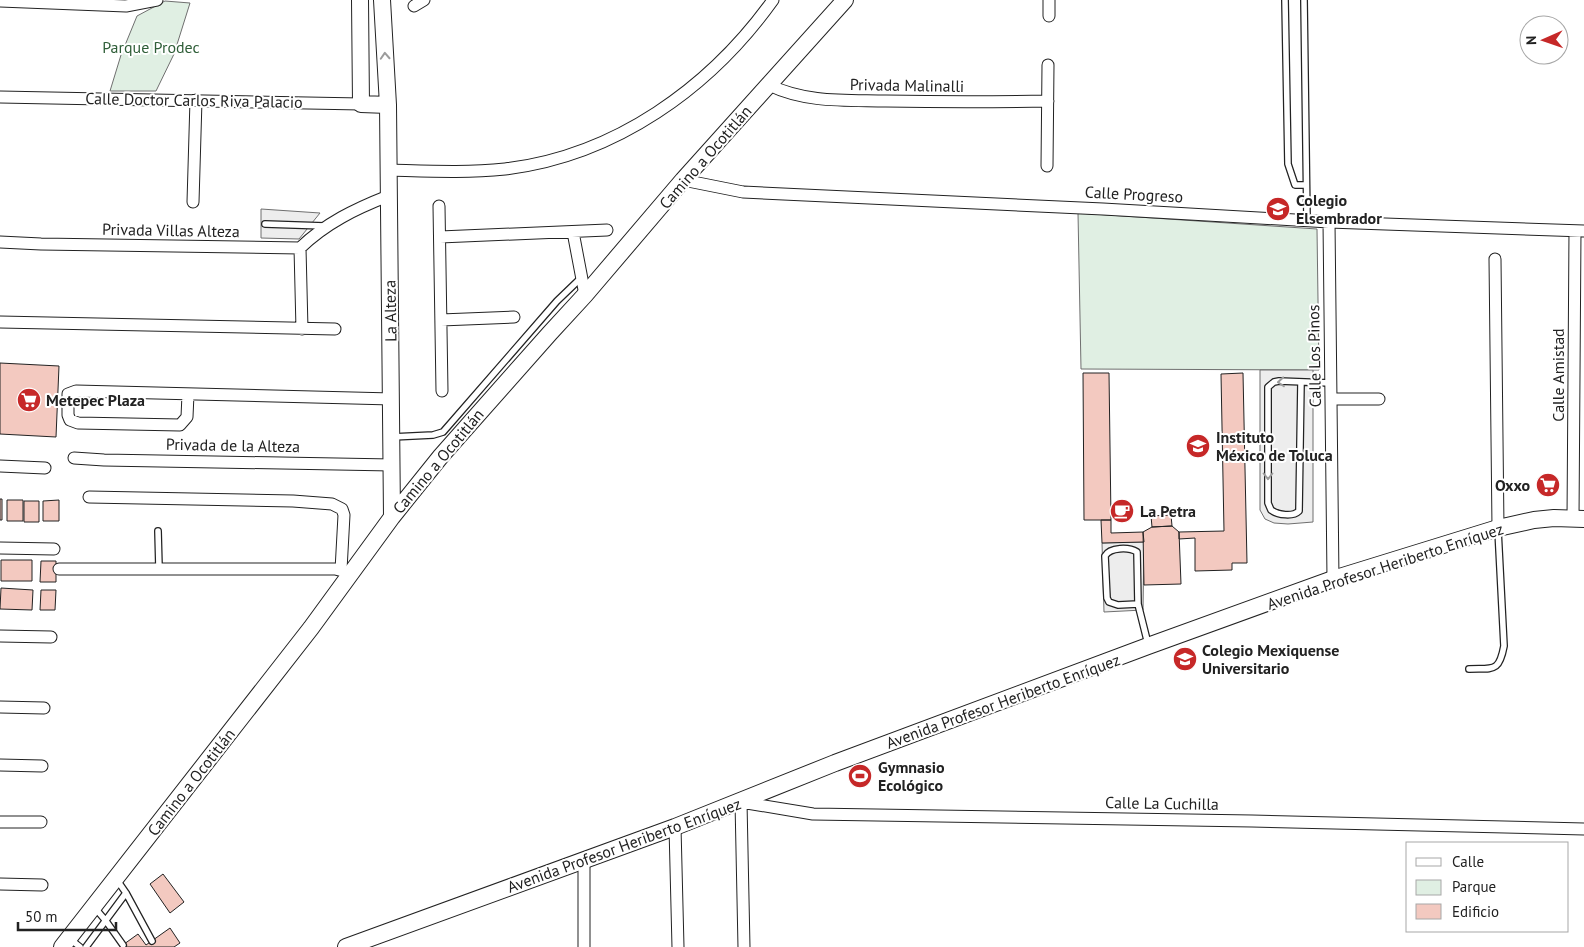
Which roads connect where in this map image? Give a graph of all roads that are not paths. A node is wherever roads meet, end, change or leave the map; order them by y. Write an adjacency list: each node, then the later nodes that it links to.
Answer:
1 (156, 0): 10 (street)
2 (360, 0): 18 (main road)
3 (382, 0): 19 (main road, La Alteza, one-way to 3)
4 (424, 0): 11 (street)
5 (773, 0): 21 (street)
6 (845, 0): 14 (main road, Camino a Ocotitlán)
7 (1049, 0): 12 (street)
8 (1285, 0): 23 (lane)
9 (1304, 0): 23 (lane)
10 (0, 1)
11 (414, 6)
12 (1049, 16)
13 (1048, 65): 17 (street)
14 (769, 85): 17 (street, Privada Malinalli); 22 (main road, Camino a Ocotitlán)
15 (0, 97): 16 (street, Calle Doctor Carlos Riva Palacio)
16 (196, 100): 18 (street, Calle Doctor Carlos Riva Palacio); 25 (street)
17 (1048, 101): 20 (street)
18 (361, 104): 19 (main road, Calle Doctor Carlos Riva Palacio)
19 (388, 105): 21 (main road, La Alteza)
20 (1047, 166)
21 (388, 170): 24 (main road, La Alteza)
22 (683, 180): 27 (street, Calle Progreso); 39 (main road, Camino a Ocotitlán)
23 (1306, 185): 27 (lane)
24 (388, 196): 30 (street); 51 (main road, La Alteza)
25 (193, 202)
26 (439, 206): 34 (street)
27 (1307, 220): 28 (street, Calle Progreso)
28 (1329, 222): 32 (street, Calle Progreso); 46 (street, Calle Los Pinos)
29 (265, 224): 30 (lane)
30 (326, 226): 36 (street)
31 (607, 230): 33 (street)
32 (1579, 231): 59 (street, Calle Amistad)
33 (573, 232): 34 (street); 38 (street)
34 (440, 237): 41 (street)
35 (0, 242): 36 (street, Privada Villas Alteza)
36 (300, 248): 43 (street)
37 (1495, 259): 60 (street)
38 (582, 277): 39 (street); 52 (lane)
39 (585, 295): 58 (main road, Camino a Ocotitlán)
40 (514, 317): 41 (street)
41 (441, 320): 47 (street)
42 (0, 322): 43 (street)
43 (302, 329): 44 (street)
44 (335, 329)
45 (1301, 382): 45 (lane, one-way to 45); 46 (lane)
46 (1331, 383): 49 (street, Calle Los Pinos)
47 (442, 391)
48 (188, 394): 48 (street, Privada de la Alteza); 51 (street)
49 (1331, 399): 50 (street); 67 (street, Calle Los Pinos)
50 (1379, 399)
51 (392, 400): 52 (main road, La Alteza)
52 (392, 437): 54 (main road, La Alteza)
53 (74, 458): 54 (street, Privada de la Alteza)
54 (392, 465): 58 (main road, La Alteza)
55 (0, 466): 56 (street)
56 (45, 468)
57 (89, 497): 66 (street)
58 (392, 517): 66 (main road, Camino a Ocotitlán)
59 (1579, 519): 60 (main road, Avenida Profesor Heriberto Enríquez)
60 (1498, 528): 67 (main road, Avenida Profesor Heriberto Enríquez); 72 (lane)
61 (158, 531): 64 (lane)
62 (0, 548): 63 (street)
63 (54, 549)
64 (159, 568): 65 (street); 66 (street)
65 (59, 569)
66 (346, 572): 83 (main road, Camino a Ocotitlán)
67 (1334, 580): 71 (main road, Avenida Profesor Heriberto Enríquez)
68 (1138, 604): 68 (lane); 71 (lane)
69 (0, 636): 70 (street)
70 (51, 638)
71 (1148, 646): 77 (main road, Avenida Profesor Heriberto Enríquez)
72 (1469, 669)
73 (0, 707): 74 (street)
74 (44, 708)
75 (0, 764): 76 (street)
76 (42, 766)
77 (741, 802): 80 (main road, Avenida Profesor Heriberto Enríquez); 81 (street, Calle La Cuchilla); 96 (street)
78 (0, 822): 79 (street)
79 (41, 822)
80 (675, 827): 82 (main road, Avenida Profesor Heriberto Enríquez); 95 (street)
81 (1584, 829)
82 (584, 860): 93 (main road, Avenida Profesor Heriberto Enríquez); 94 (street)
83 (115, 878): 86 (lane); 87 (main road, Camino a Ocotitlán)
84 (0, 884): 85 (street)
85 (42, 885)
86 (126, 893): 88 (lane); 89 (lane)
87 (93, 907): 88 (lane); 90 (main road, Camino a Ocotitlán)
88 (106, 921): 91 (lane); 92 (lane)
89 (152, 941)
90 (70, 944)
91 (122, 945)
92 (86, 947)
93 (346, 947)
94 (584, 947)
95 (678, 947)
96 (744, 947)

